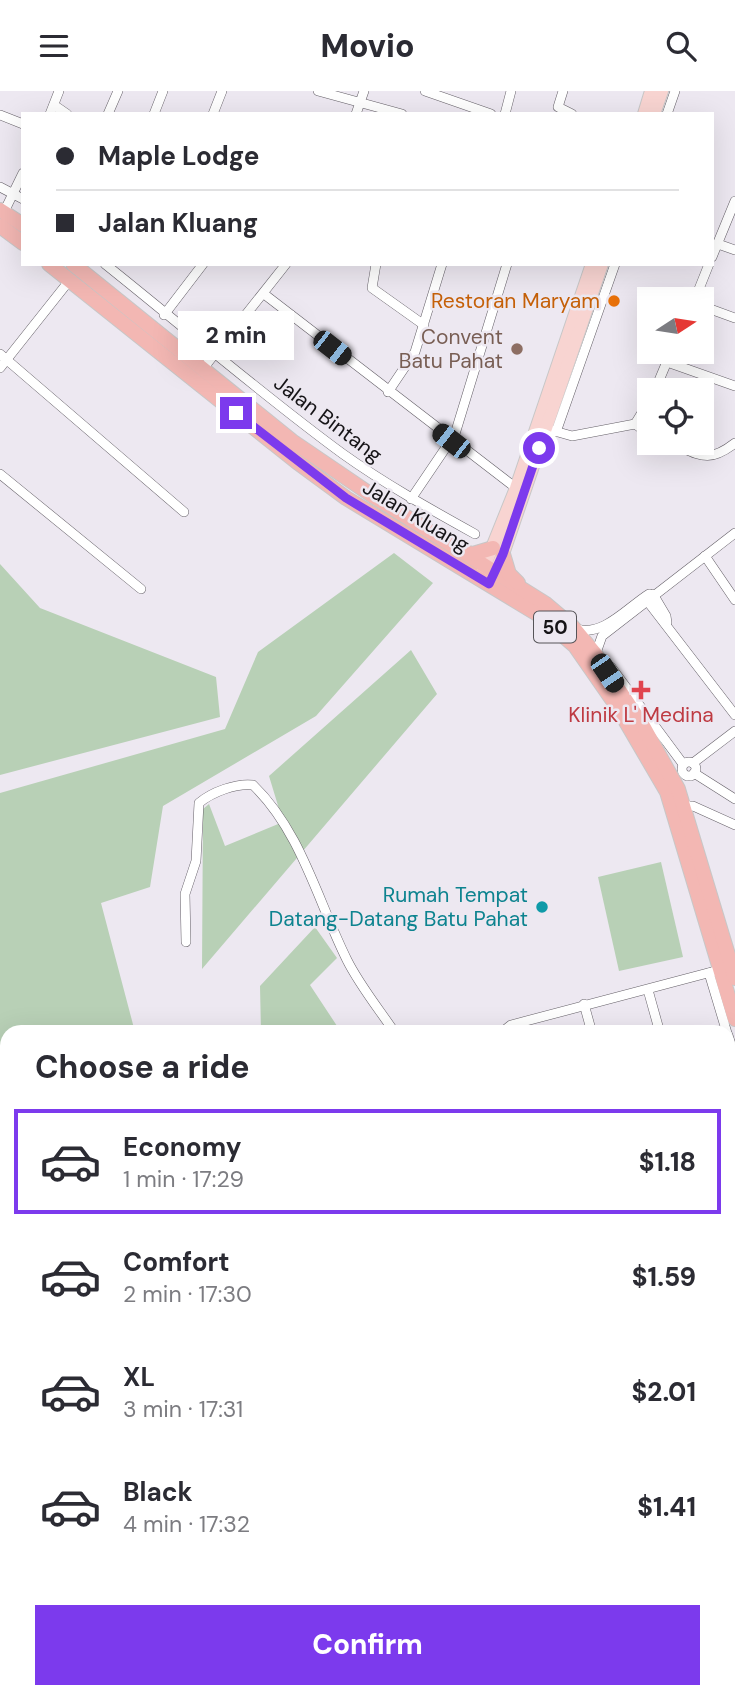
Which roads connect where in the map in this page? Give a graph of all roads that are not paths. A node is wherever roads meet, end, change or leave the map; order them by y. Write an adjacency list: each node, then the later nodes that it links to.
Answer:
1 (60, 91): 14 (street)
2 (118, 91): 15 (street)
3 (163, 91): 16 (street)
4 (222, 91): 17 (street)
5 (318, 91): 13 (street)
6 (364, 91): 13 (street)
7 (425, 91): 20 (street)
8 (512, 91): 21 (street)
9 (562, 91): 22 (street)
10 (652, 91): 23 (main road)
11 (662, 91): 24 (main road)
12 (675, 91): 25 (street)
13 (361, 102): 18 (street); 19 (street)
14 (52, 109)
15 (109, 112)
16 (155, 112)
17 (214, 112)
18 (357, 112)
19 (395, 112)
20 (485, 112)
21 (506, 112)
22 (567, 112)
23 (645, 112)
24 (655, 112)
25 (668, 112)
26 (0, 115): 27 (street)
27 (21, 123)
28 (0, 187): 29 (street)
29 (19, 196): 31 (street)
30 (735, 201): 34 (street)
31 (1, 216): 32 (highway); 33 (highway)
32 (21, 224)
33 (21, 241)
34 (718, 244): 35 (street); 36 (street)
35 (735, 250)
36 (714, 253)
37 (51, 266): 51 (highway, Jalan Kluang / 50)
38 (75, 266): 62 (highway, Jalan Kluang / 50)
39 (107, 266): 50 (street, Jalan Bintang)
40 (121, 266): 50 (street)
41 (201, 266): 55 (street)
42 (285, 266): 53 (street)
43 (376, 266): 57 (street)
44 (441, 266): 57 (street)
45 (506, 266): 68 (street)
46 (591, 266): 72 (main road)
47 (601, 266): 67 (main road)
48 (614, 266): 67 (street)
49 (708, 266): 52 (street)
50 (116, 274): 55 (street, Jalan Bintang)
51 (69, 281): 59 (street); 80 (highway, Jalan Kluang / 50)
52 (700, 287)
53 (264, 294): 58 (street); 64 (street)
54 (714, 310): 56 (street)
55 (164, 315): 58 (street, Jalan Bintang)
56 (735, 318)
57 (424, 325): 64 (street)
58 (213, 353): 62 (street); 73 (street, Jalan Bintang)
59 (3, 357): 61 (street); 74 (street)
60 (673, 364): 63 (street)
61 (0, 369)
62 (202, 370): 77 (highway, Jalan Kluang / 50)
63 (735, 386)
64 (388, 392): 68 (street)
65 (637, 421): 66 (street)
66 (635, 424): 67 (street)
67 (551, 430): 78 (main road)
68 (451, 441): 72 (street); 73 (street)
69 (735, 443): 70 (street)
70 (701, 455)
71 (0, 474): 81 (street)
72 (516, 488): 78 (main road)
73 (411, 499): 76 (street, Jalan Bintang)
74 (184, 512)
75 (735, 533): 79 (street)
76 (475, 534)
77 (459, 551): 78 (highway); 80 (highway, Jalan Kluang / 50)
78 (498, 551): 80 (main road); 82 (highway)
79 (705, 556): 83 (street); 84 (street)
80 (487, 575): 82 (highway, Jalan Kluang / 50); 92 (highway, Jalan Kluang / 50)
81 (141, 589)
82 (524, 589): 85 (highway, Jalan Kluang / 50)
83 (652, 596): 85 (street); 86 (street); 88 (street)
84 (735, 600)
85 (572, 626): 87 (highway, Jalan Kluang / 50)
86 (601, 636): 87 (street); 90 (street)
87 (596, 655): 92 (highway, Jalan Kluang / 50)
88 (735, 715)
89 (735, 731): 90 (street)
90 (688, 763): 91 (street)
91 (735, 799)
92 (679, 807): 93 (street); 95 (highway, Jalan Kluang / 50); 96 (highway, Jalan Kluang / 50)
93 (735, 825)
94 (186, 941): 101 (street)
95 (725, 945): 96 (highway); 97 (highway, Jalan Kluang / 50)
96 (714, 972): 98 (street); 100 (highway, Jalan Kluang / 50); 105 (street)
97 (735, 978)
98 (648, 990): 99 (street); 104 (street)
99 (584, 1004): 102 (street); 103 (street)
100 (735, 1019)
101 (390, 1025)
102 (511, 1025)
103 (590, 1025)
104 (658, 1025)
105 (726, 1025)

